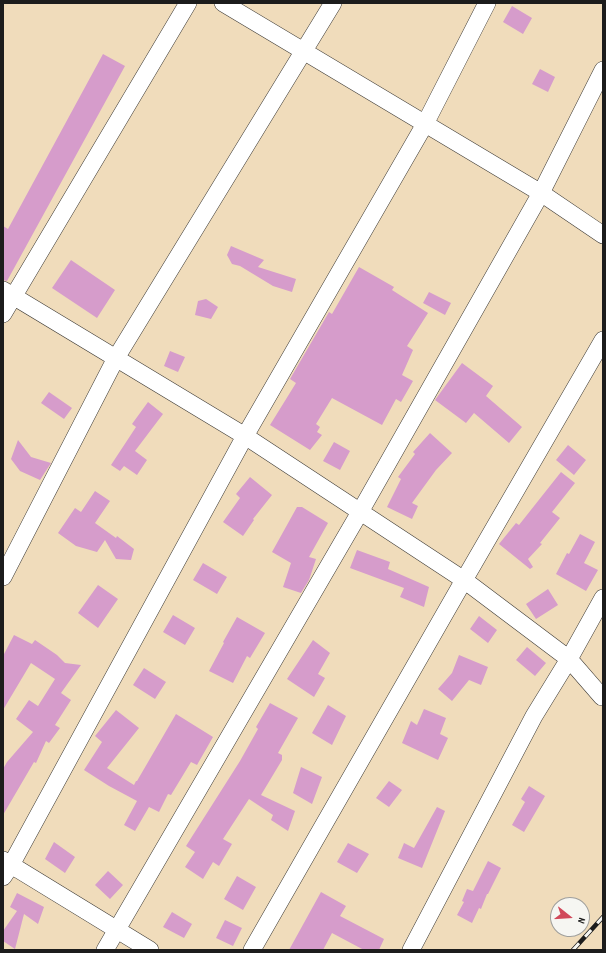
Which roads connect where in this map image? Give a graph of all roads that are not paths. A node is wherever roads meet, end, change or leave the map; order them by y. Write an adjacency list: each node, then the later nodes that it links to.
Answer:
1 (188, 3): 10 (street)
2 (223, 3): 5 (street)
3 (333, 3): 5 (street)
4 (487, 3): 7 (street)
5 (304, 52): 7 (street); 13 (street)
6 (603, 70): 8 (street)
7 (425, 124): 8 (street); 14 (street)
8 (541, 193): 9 (street); 15 (street)
9 (603, 235)
10 (8, 293): 11 (street); 13 (street)
11 (3, 314)
12 (603, 340): 17 (street)
13 (116, 358): 14 (street); 16 (street)
14 (245, 436): 15 (street); 21 (street)
15 (360, 512): 17 (street); 22 (street)
16 (3, 577)
17 (464, 580): 19 (street); 25 (street)
18 (603, 598): 19 (street)
19 (569, 659): 20 (street); 26 (street)
20 (602, 697)
21 (6, 867): 22 (street)
22 (117, 930): 23 (street); 24 (street)
23 (105, 950)
24 (150, 950)
25 (252, 950)
26 (411, 950)

